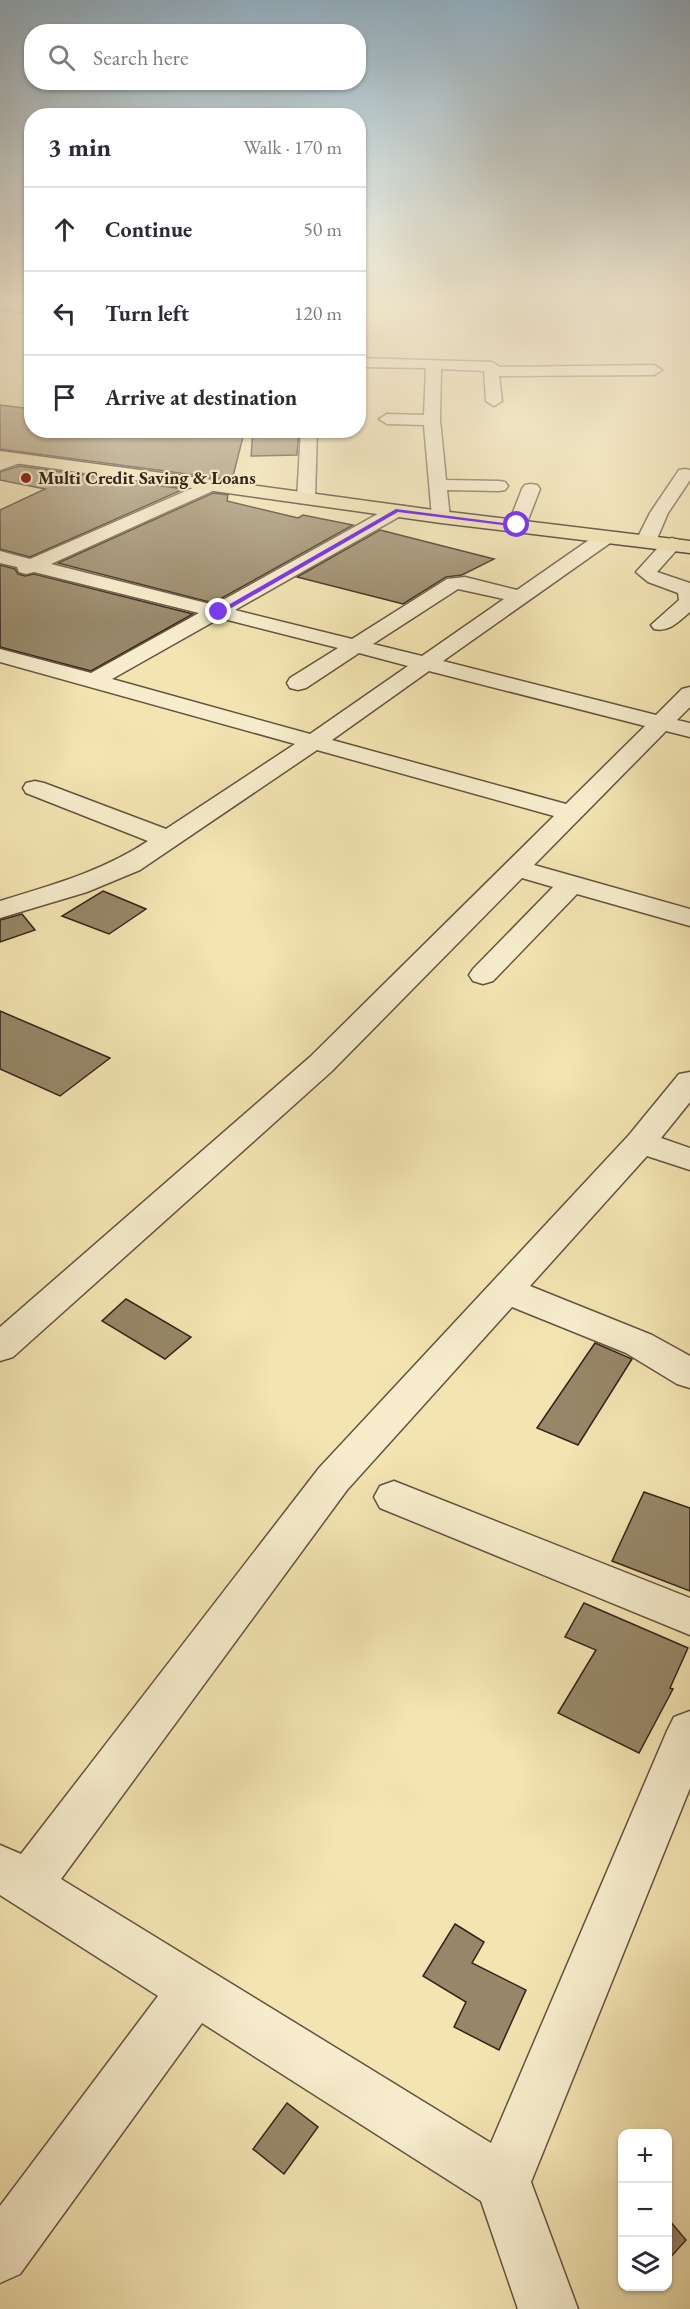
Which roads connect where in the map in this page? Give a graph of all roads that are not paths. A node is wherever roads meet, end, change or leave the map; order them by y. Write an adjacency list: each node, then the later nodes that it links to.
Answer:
1 (435, 408): 3 (street)
2 (387, 419): 3 (street)
3 (432, 420): 7 (street)
4 (309, 438): 11 (street)
5 (5, 460): 8 (main road)
6 (685, 474): 16 (street)
7 (438, 485): 9 (street); 13 (street)
8 (211, 486): 11 (main road); 18 (street)
9 (499, 486)
10 (531, 489): 14 (street)
11 (306, 499): 12 (main road)
12 (398, 510): 13 (main road); 22 (street)
13 (441, 517): 14 (main road)
14 (517, 525): 15 (main road)
15 (606, 537): 16 (main road); 21 (street)
16 (646, 541): 17 (main road)
17 (681, 546): 20 (street)
18 (32, 565): 19 (street); 22 (street)
19 (5, 566)
20 (689, 590): 23 (street)
21 (520, 597): 24 (street); 26 (street)
22 (219, 612): 24 (street); 27 (street)
23 (661, 625)
24 (354, 646): 26 (street); 28 (street)
25 (0, 656): 27 (street)
26 (424, 664): 30 (street); 32 (street)
27 (93, 681): 32 (street)
28 (298, 683)
29 (690, 694): 30 (street)
30 (660, 722): 31 (street); 34 (street)
31 (690, 730)
32 (312, 743): 34 (street); 35 (street)
33 (35, 788): 35 (street)
34 (570, 813): 36 (street)
35 (170, 840): 38 (street)
36 (516, 868): 37 (street); 45 (street)
37 (571, 884): 39 (street); 40 (street)
38 (0, 910)
39 (690, 918)
40 (483, 975)
41 (690, 1081): 42 (street)
42 (641, 1142): 43 (street); 44 (street)
43 (690, 1160)
44 (505, 1290): 46 (street); 50 (street)
45 (0, 1348)
46 (690, 1374)
47 (394, 1497): 48 (street)
48 (690, 1617)
49 (690, 1731): 52 (street)
50 (14, 1877): 51 (street)
51 (195, 1989): 52 (street); 53 (street)
52 (503, 2182): 54 (street)
53 (0, 2254)
54 (548, 2309)

